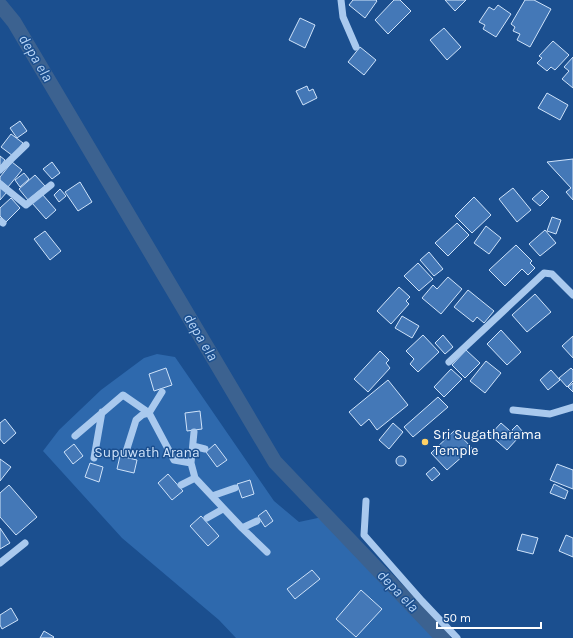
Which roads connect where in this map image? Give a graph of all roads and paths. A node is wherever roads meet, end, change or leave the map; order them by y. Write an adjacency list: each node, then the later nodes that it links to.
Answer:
1 (341, 0): 2 (street)
2 (356, 47)
3 (26, 146): 4 (street)
4 (0, 170)
5 (0, 184): 6 (street)
6 (51, 185)
7 (573, 295): 8 (street)
8 (448, 362)
9 (162, 392): 13 (street)
10 (573, 407): 11 (street)
11 (513, 410)
12 (102, 412): 13 (street); 15 (street); 19 (street)
13 (149, 412): 18 (street); 20 (street)
14 (194, 432): 16 (street)
15 (75, 436)
16 (193, 446): 17 (street); 20 (street)
17 (205, 449)
18 (125, 455)
19 (94, 458)
20 (191, 463): 21 (street)
21 (195, 478): 22 (street); 24 (street)
22 (181, 485)
23 (234, 488): 24 (street)
24 (212, 496): 26 (street)
25 (366, 501): 33 (street)
26 (223, 509): 27 (street); 29 (street)
27 (207, 518)
28 (257, 521): 29 (street)
29 (242, 528): 31 (street)
30 (25, 543): 32 (street)
31 (267, 552)
32 (0, 563)
33 (457, 638)

